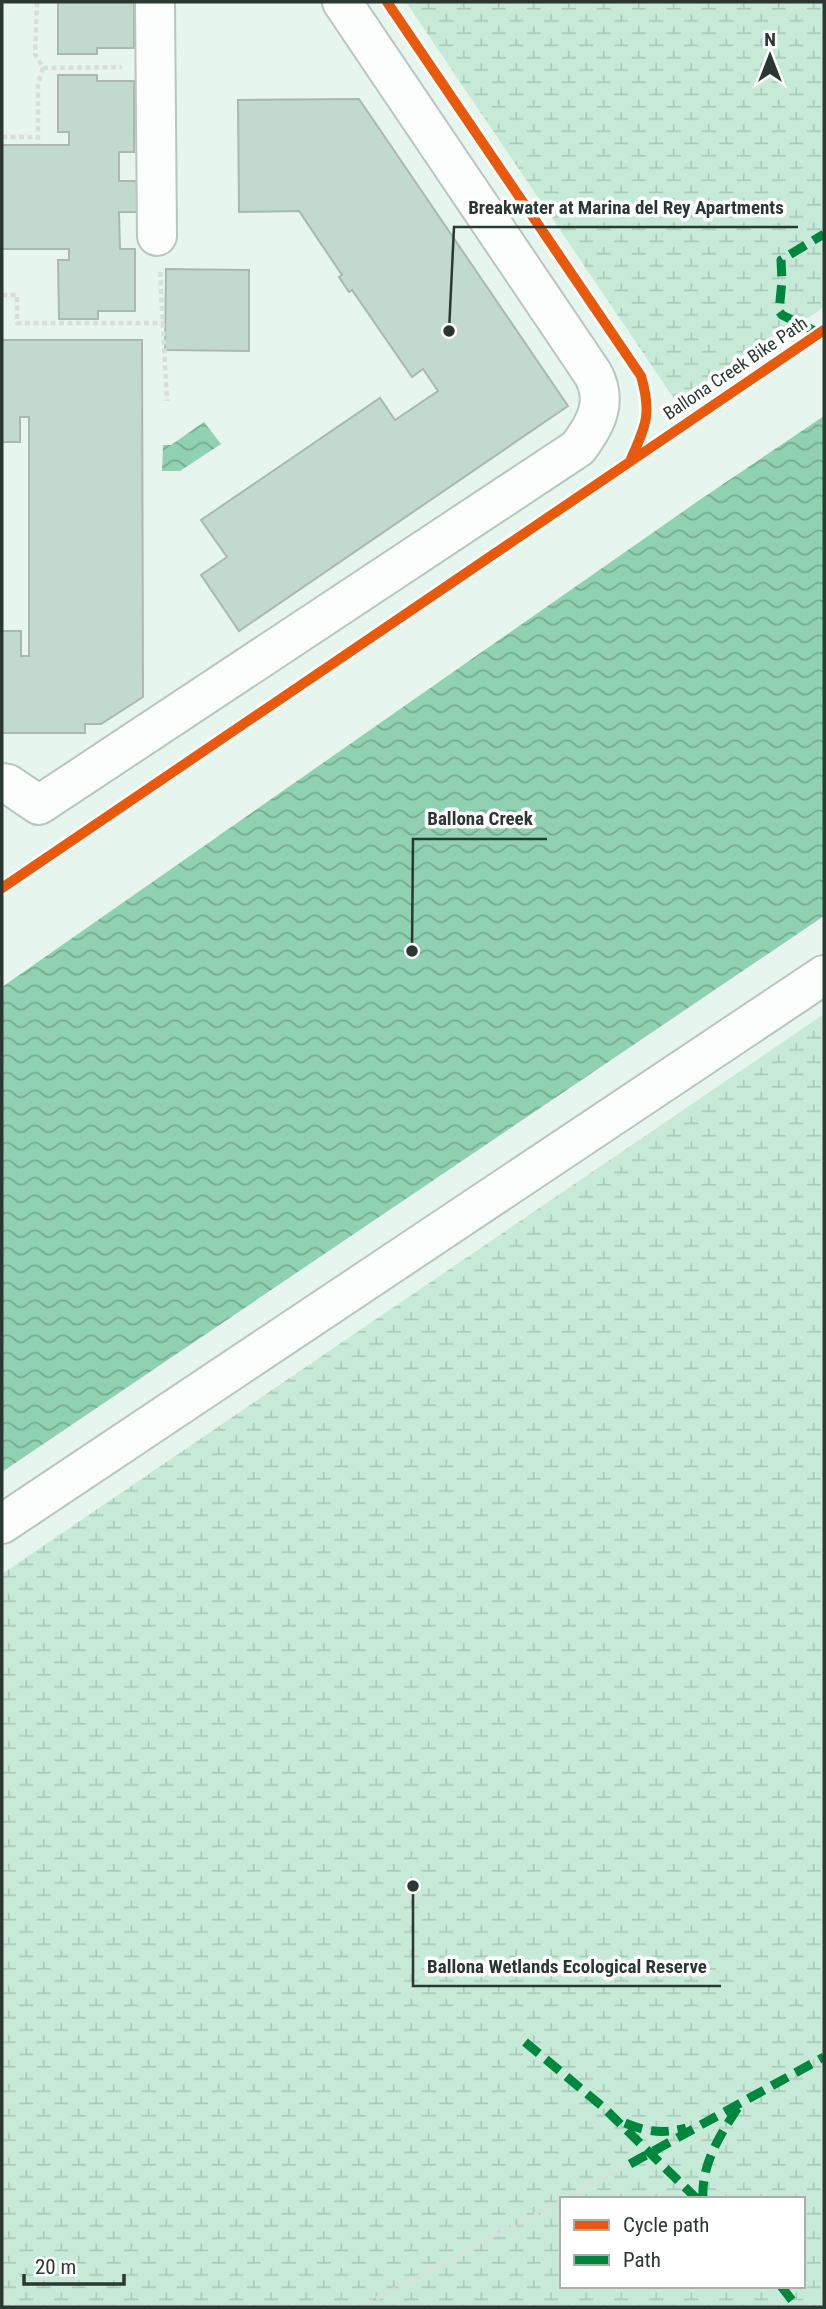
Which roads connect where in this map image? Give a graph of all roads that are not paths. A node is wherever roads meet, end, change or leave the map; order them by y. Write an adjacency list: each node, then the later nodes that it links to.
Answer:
1 (155, 2): 3 (lane)
2 (342, 2): 4 (lane)
3 (157, 236)
4 (2, 783)
5 (824, 975): 6 (lane)
6 (2, 1524)

